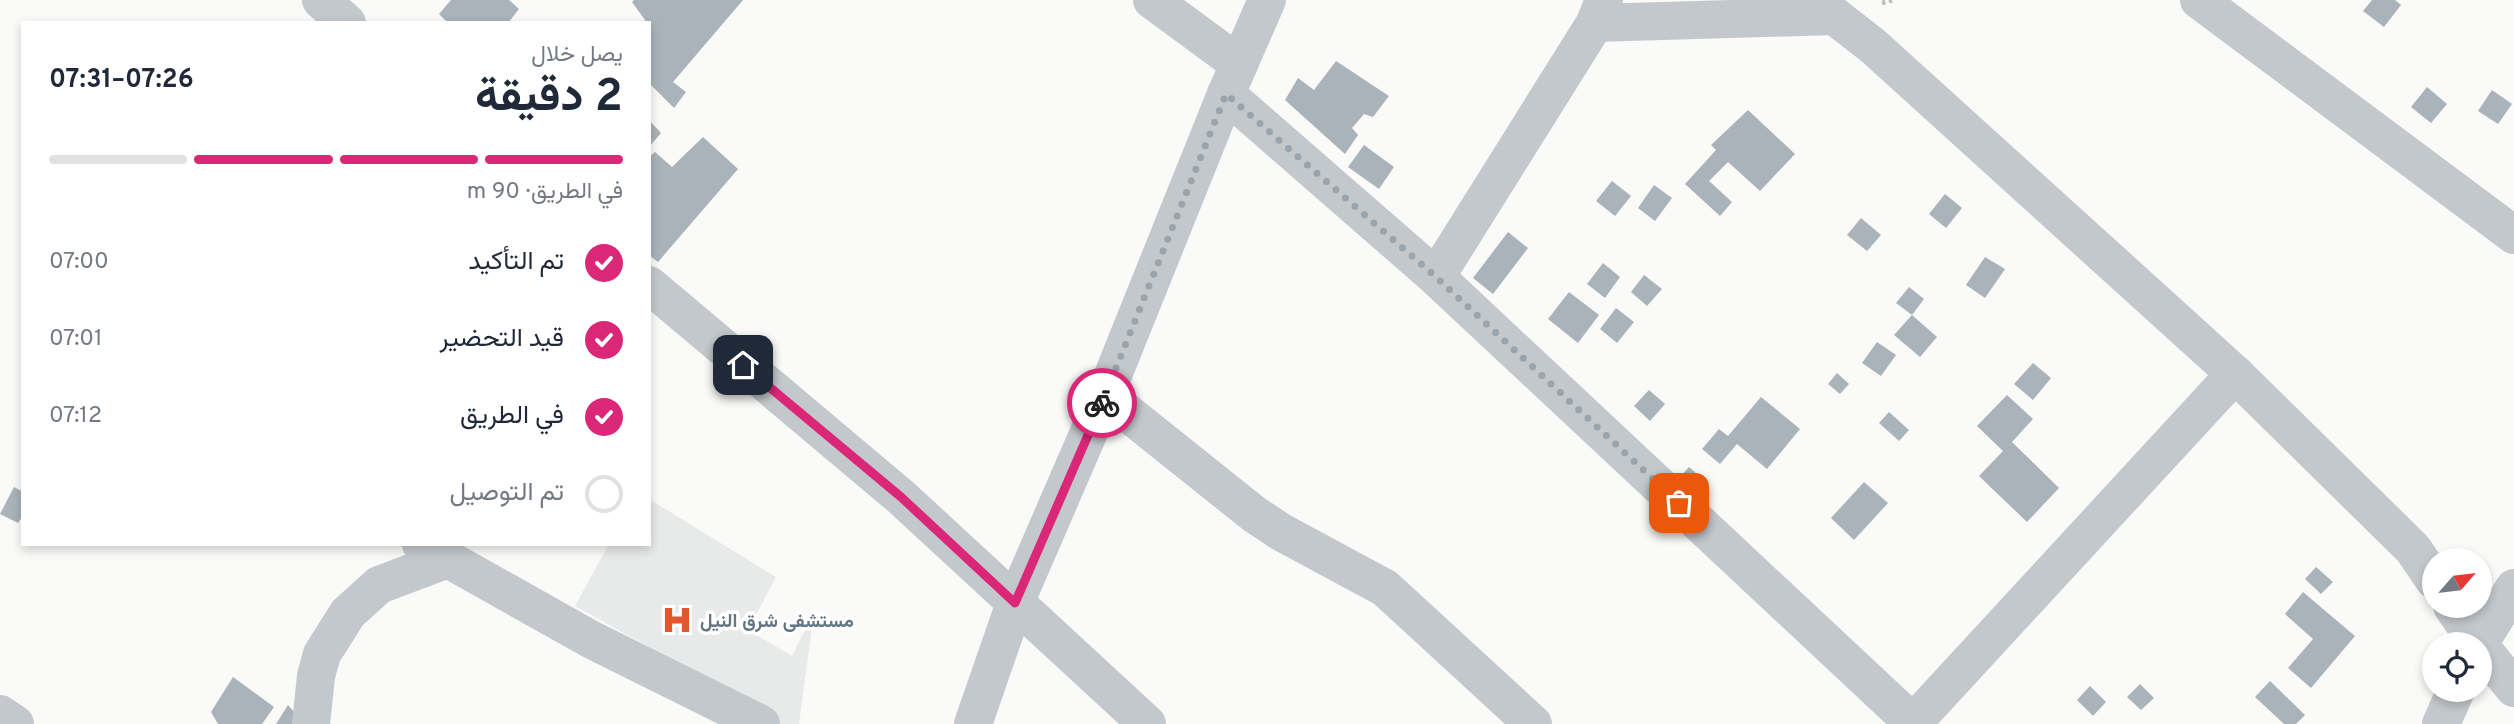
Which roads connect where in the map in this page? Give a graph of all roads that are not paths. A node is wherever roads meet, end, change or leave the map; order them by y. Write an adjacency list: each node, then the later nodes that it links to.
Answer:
1 (321, 0): 7 (street)
2 (1152, 0): 8 (street)
3 (1267, 0): 8 (street)
4 (2199, 0): 9 (street)
5 (1824, 8): 6 (street); 12 (street)
6 (1600, 11): 10 (street)
7 (344, 21)
8 (1232, 79): 10 (street); 13 (street)
9 (2514, 235)
10 (1436, 277): 29 (street)
11 (651, 287): 17 (street)
12 (2235, 374): 15 (street); 29 (street)
13 (1105, 395): 17 (street); 28 (street)
14 (434, 552): 24 (street); 25 (street)
15 (2422, 562)
16 (2514, 588): 18 (street)
17 (1015, 603): 26 (street); 27 (street)
18 (2487, 632)
19 (2492, 661): 20 (street)
20 (2514, 688)
21 (2451, 702): 30 (street)
22 (0, 714): 23 (street)
23 (15, 724)
24 (311, 724)
25 (761, 724)
26 (973, 724)
27 (1147, 724)
28 (1533, 724)
29 (1914, 724)
30 (2441, 724)

